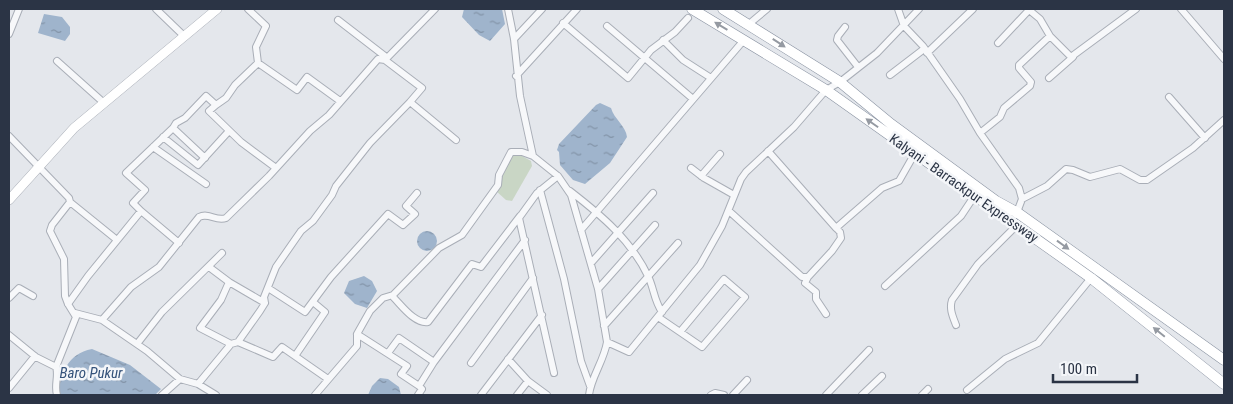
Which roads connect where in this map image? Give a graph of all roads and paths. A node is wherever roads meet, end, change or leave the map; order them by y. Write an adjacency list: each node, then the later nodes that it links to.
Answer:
1 (19, 9): 24 (street)
2 (156, 9): 25 (street)
3 (217, 9): 25 (main road)
4 (248, 9): 37 (street)
5 (435, 9): 34 (street)
6 (509, 9): 27 (street)
7 (542, 9): 27 (street)
8 (577, 9): 19 (street)
9 (723, 9): 20 (highway)
10 (767, 9): 20 (street)
11 (898, 9): 22 (street)
12 (919, 9): 22 (street)
13 (973, 9): 31 (street)
14 (1028, 9): 26 (street); 30 (street)
15 (1136, 9): 32 (street)
16 (1181, 9): 35 (street)
17 (690, 14): 28 (street); 29 (highway, Kalyani - Barrackpur Expressway, one-way to 17)
18 (338, 20): 34 (street)
19 (563, 23): 33 (street); 40 (street)
20 (749, 24): 43 (highway, one-way to 43)
21 (607, 26): 33 (street)
22 (904, 26): 31 (street); 38 (street)
23 (846, 27): 38 (street)
24 (9, 34)
25 (184, 36): 49 (main road)
26 (1050, 36): 32 (street); 54 (street)
27 (514, 39): 40 (street)
28 (664, 40): 33 (street); 41 (street)
29 (744, 40): 41 (street); 44 (highway, Kalyani - Barrackpur Expressway)
30 (998, 43)
31 (926, 51): 39 (street); 54 (street)
32 (1073, 57): 42 (street)
33 (645, 58): 46 (street)
34 (385, 59): 47 (street); 48 (street)
35 (1224, 59)
36 (57, 61): 49 (street)
37 (258, 63): 47 (street); 50 (street)
38 (858, 67): 43 (street)
39 (890, 75)
40 (516, 76): 63 (street)
41 (711, 78): 46 (street)
42 (1049, 78)
43 (840, 82): 44 (street); 83 (highway)
44 (826, 90): 60 (street); 61 (highway, Kalyani - Barrackpur Expressway, one-way to 44)
45 (1169, 97): 57 (street)
46 (693, 99): 82 (street)
47 (340, 101): 66 (street)
48 (410, 102): 58 (street); 104 (street)
49 (104, 103): 65 (main road)
50 (216, 105): 52 (street); 53 (street)
51 (1224, 120): 57 (street)
52 (173, 128): 56 (street); 64 (street)
53 (229, 131): 64 (street); 66 (street)
54 (980, 133): 77 (street)
55 (9, 136): 65 (street)
56 (163, 137): 59 (street); 64 (street)
57 (1205, 138): 77 (street)
58 (456, 140)
59 (153, 147): 70 (street); 80 (street)
60 (768, 151): 75 (street); 87 (street)
61 (915, 153): 76 (highway, Kalyani - Barrackpur Expressway); 87 (street)
62 (720, 154): 69 (street)
63 (533, 156): 68 (street); 106 (street)
64 (205, 158)
65 (38, 168): 78 (main road); 79 (street)
66 (276, 168): 93 (street)
67 (691, 168): 69 (street)
68 (558, 176): 71 (street); 72 (street)
69 (701, 176): 75 (street)
70 (206, 184)
71 (540, 190): 84 (street); 143 (street)
72 (569, 190): 82 (street); 88 (street)
73 (417, 193): 109 (street)
74 (653, 193): 89 (street)
75 (734, 195): 81 (street)
76 (974, 195): 85 (highway, Kalyani - Barrackpur Expressway); 103 (street)
77 (1022, 199): 83 (street)
78 (9, 200)
79 (70, 202): 90 (street); 111 (street)
80 (141, 211): 90 (street); 93 (street)
81 (729, 211): 99 (street); 115 (street)
82 (597, 212): 88 (street); 89 (street)
83 (1018, 212): 85 (street); 130 (highway, one-way to 130)
84 (520, 216): 91 (street); 106 (street)
85 (1013, 223): 101 (highway, Kalyani - Barrackpur Expressway); 117 (street)
86 (655, 226): 94 (street)
87 (836, 228): 99 (street)
88 (581, 230): 96 (street)
89 (618, 232): 94 (street); 96 (street)
90 (117, 240): 111 (street)
91 (525, 240): 100 (street); 131 (street)
92 (678, 243): 98 (street)
93 (179, 244): 116 (street)
94 (633, 250): 98 (street); 105 (street)
95 (222, 253): 97 (street)
96 (591, 263): 105 (street)
97 (209, 267): 102 (street); 124 (street)
98 (649, 277): 115 (street); 118 (street)
99 (808, 277): 113 (street)
100 (533, 278): 114 (street); 132 (street)
101 (1091, 278): 141 (highway, Kalyani - Barrackpur Expressway, one-way to 101); 146 (street)
102 (229, 282): 110 (street); 123 (street)
103 (885, 286)
104 (268, 288): 109 (street); 110 (street)
105 (598, 289): 118 (street)
106 (393, 295): 120 (street)
107 (33, 296): 108 (street)
108 (9, 298)
109 (313, 302): 128 (street)
110 (265, 303): 123 (street)
111 (68, 304): 112 (street)
112 (75, 313): 116 (street); 133 (street)
113 (826, 314)
114 (542, 315): 129 (street); 134 (street)
115 (660, 315): 119 (street); 122 (street)
116 (102, 320): 124 (street)
117 (956, 325)
118 (604, 326): 122 (street)
119 (680, 332): 119 (street)
120 (357, 334): 126 (street); 137 (street)
121 (9, 335): 127 (street)
122 (607, 342): 143 (street)
123 (234, 343): 128 (street); 140 (street)
124 (137, 344): 136 (street)
125 (869, 350): 159 (street)
126 (388, 353): 131 (street); 142 (street)
127 (35, 356): 133 (street); 144 (street)
128 (295, 356): 137 (street)
129 (508, 359): 139 (street); 152 (street)
130 (1224, 360)
131 (434, 362): 142 (street)
132 (471, 363)
133 (56, 367): 147 (street)
134 (554, 373)
135 (882, 376): 160 (street)
136 (180, 378): 140 (street); 148 (street)
137 (328, 379): 150 (street)
138 (747, 380): 158 (street)
139 (528, 381): 153 (street); 154 (street)
140 (198, 384): 149 (street)
141 (1224, 384)
142 (419, 386): 151 (street)
143 (590, 386): 155 (street)
144 (9, 388)
145 (928, 389): 161 (street)
146 (967, 390)
147 (57, 395)
148 (162, 395)
149 (216, 395)
150 (315, 395)
151 (418, 395)
152 (480, 395)
153 (517, 395)
154 (547, 395)
155 (589, 395)
156 (711, 395): 157 (street)
157 (724, 395)
158 (732, 395)
159 (826, 395)
160 (862, 395)
161 (922, 395)

